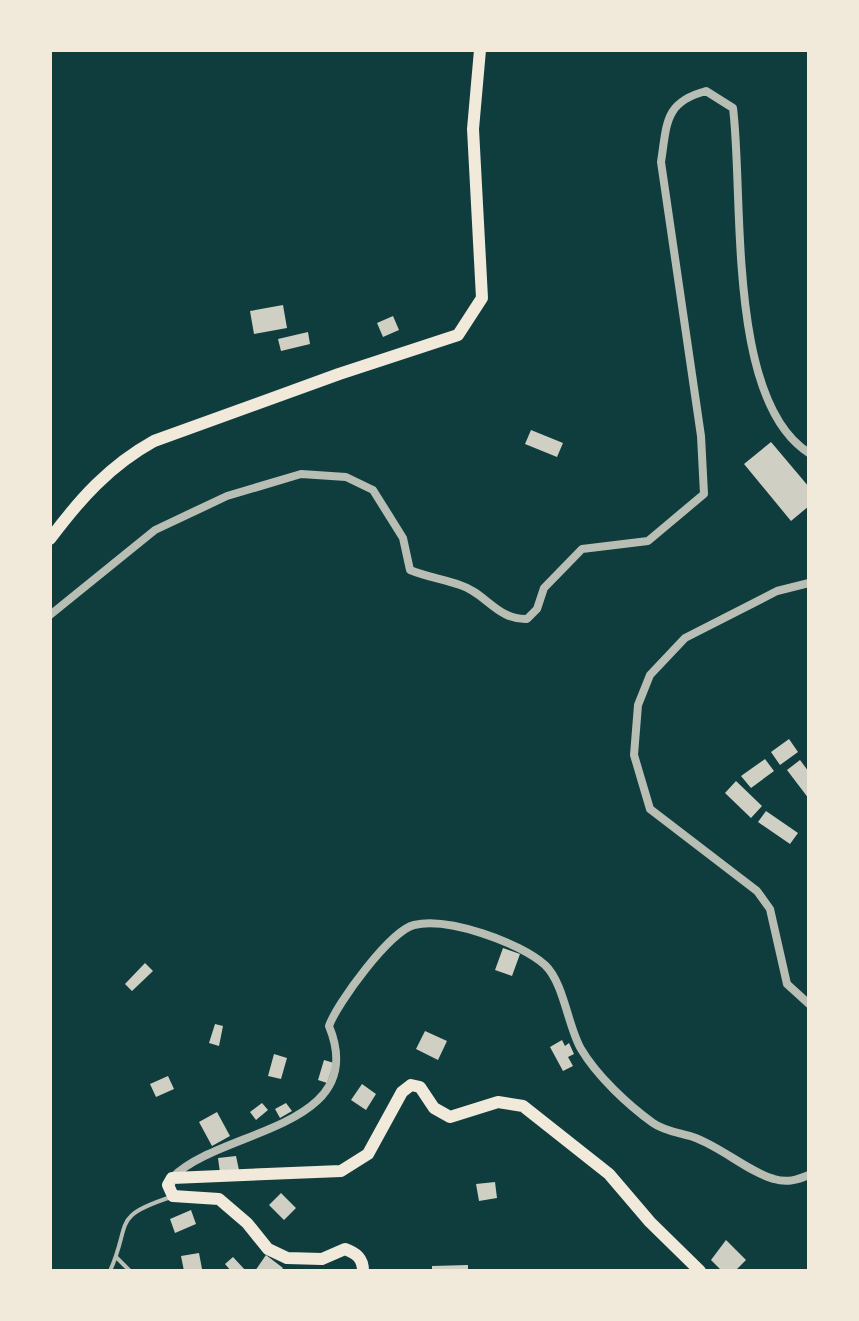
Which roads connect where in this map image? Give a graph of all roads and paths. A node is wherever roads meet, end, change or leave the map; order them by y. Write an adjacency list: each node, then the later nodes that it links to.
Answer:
1 (480, 50): 3 (main road)
2 (809, 453): 5 (street)
3 (50, 539)
4 (809, 583): 6 (street)
5 (50, 615)
6 (809, 1004)
7 (809, 1175): 8 (street)
8 (172, 1178): 9 (main road); 14 (main road)
9 (173, 1196): 10 (lane); 13 (main road)
10 (116, 1257): 11 (lane); 12 (lane)
11 (110, 1271)
12 (130, 1271)
13 (363, 1271)
14 (700, 1271)

